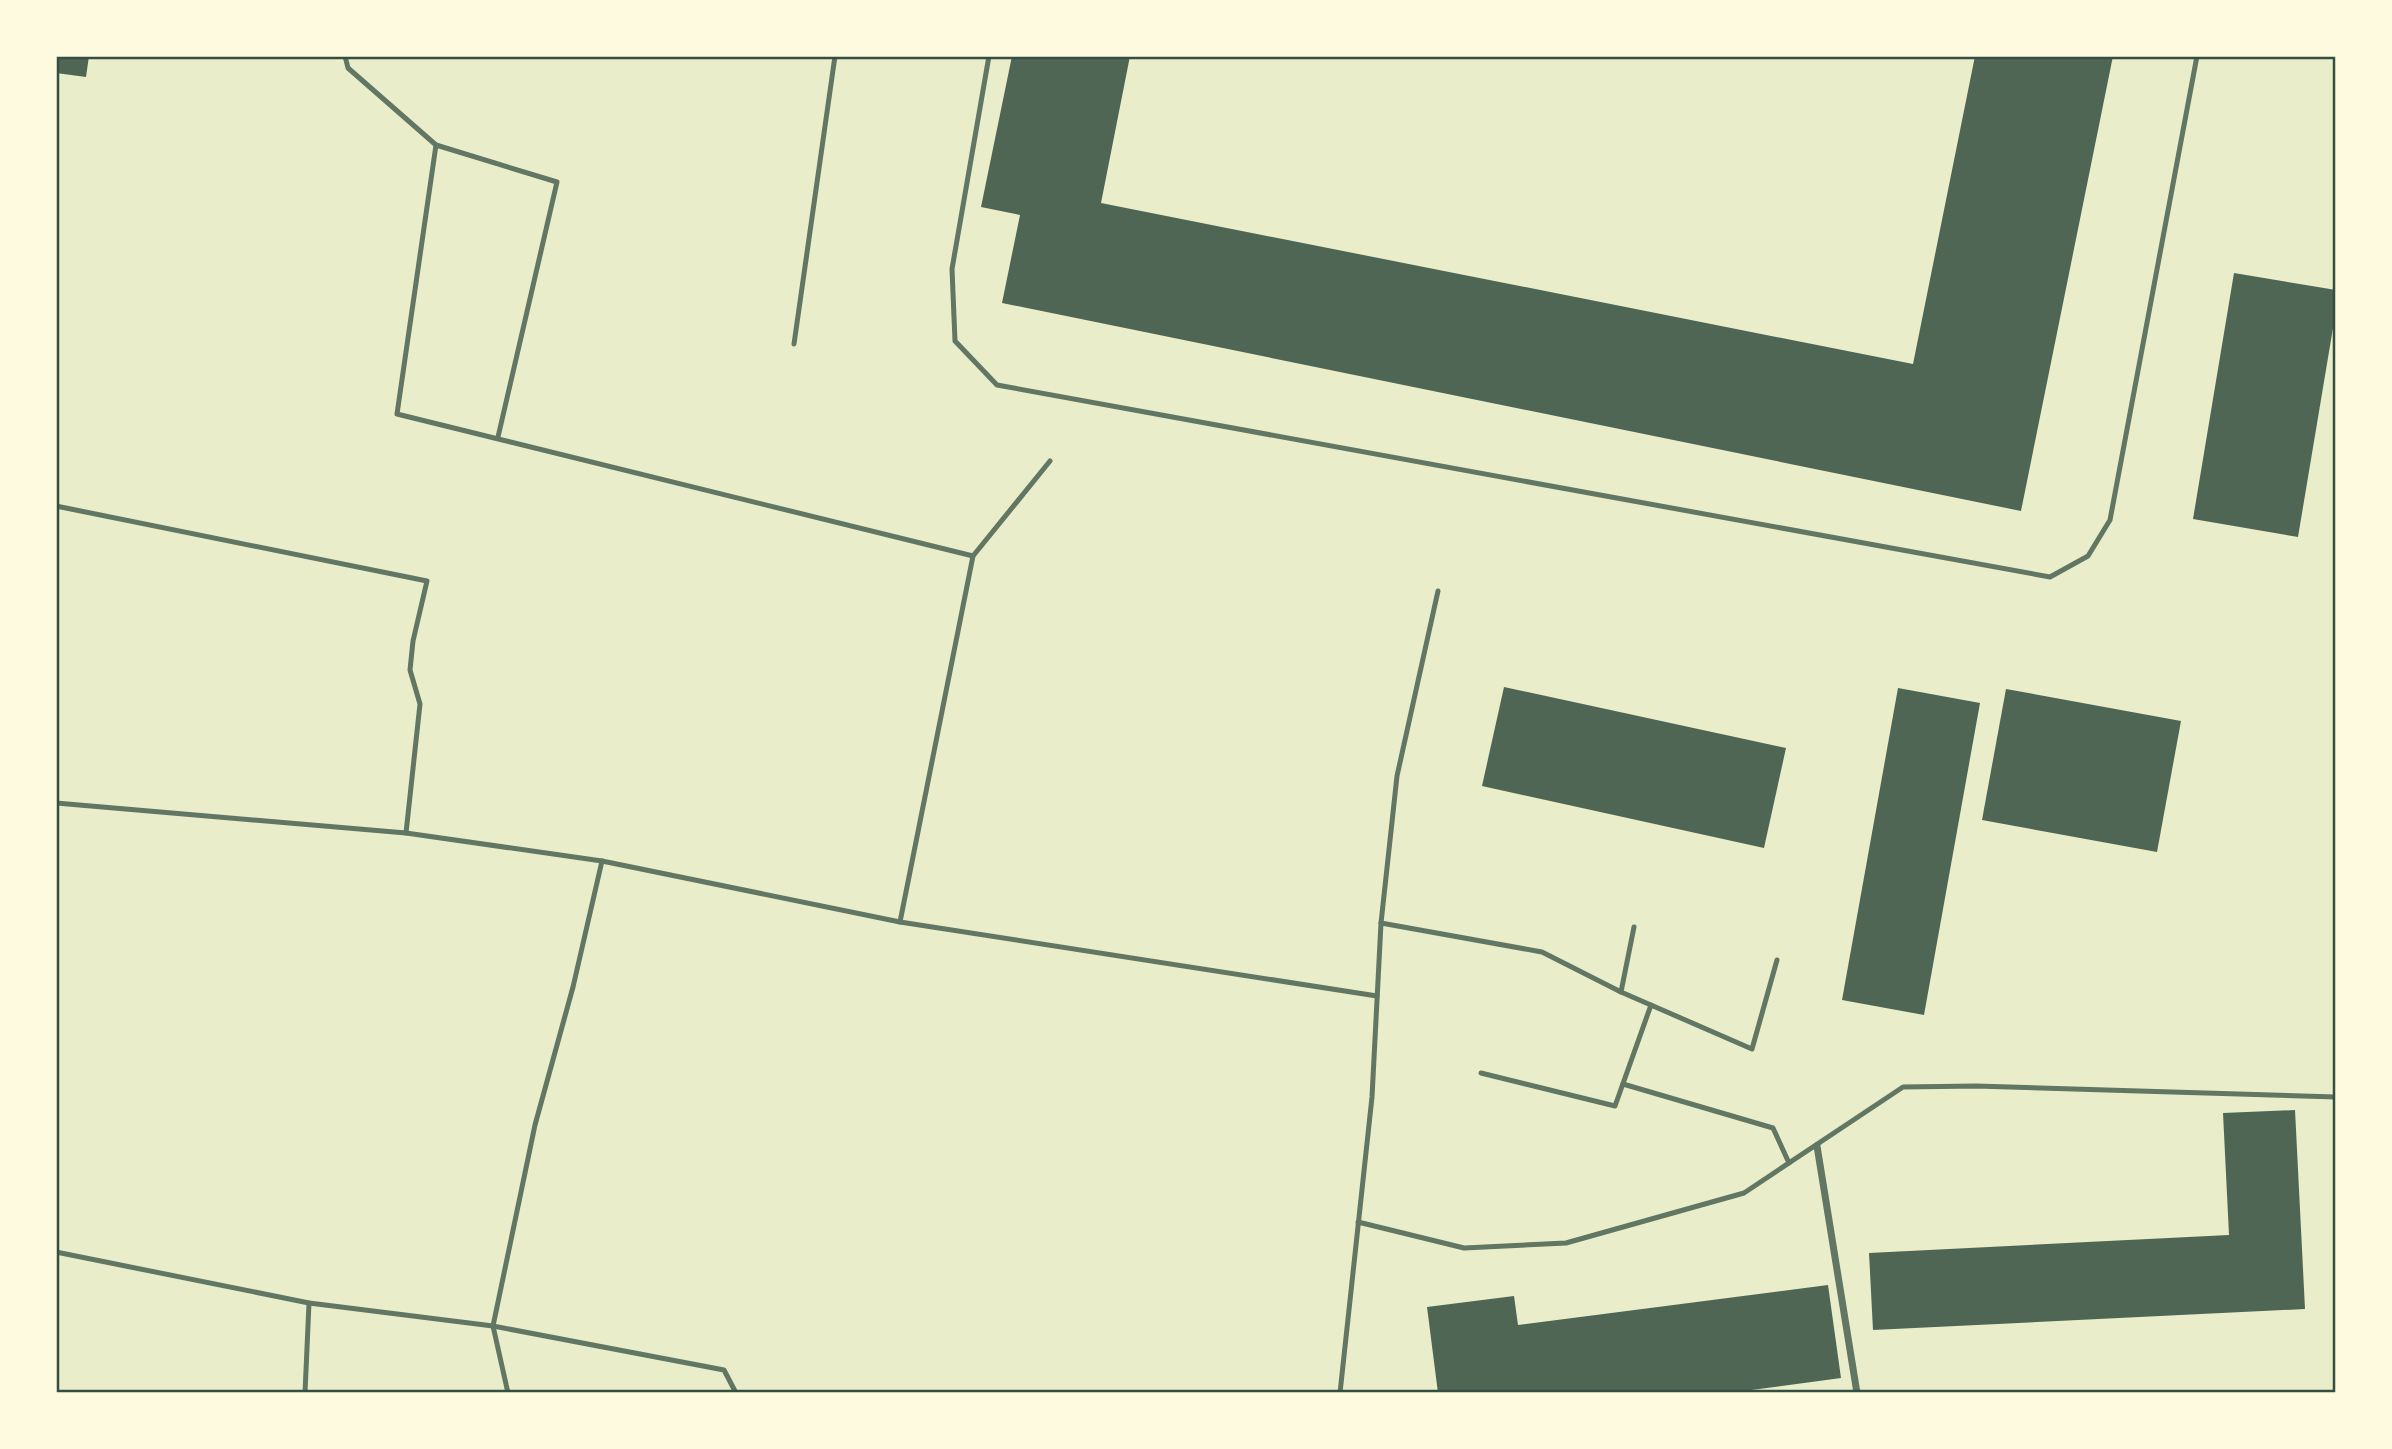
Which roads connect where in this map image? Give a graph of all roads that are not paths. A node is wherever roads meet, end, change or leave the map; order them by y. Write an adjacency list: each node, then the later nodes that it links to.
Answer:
1 (345, 56): 5 (lane)
2 (835, 56): 6 (lane)
3 (989, 56): 4 (lane)
4 (2197, 56)
5 (436, 145): 7 (lane); 7 (lane)
6 (794, 344)
7 (498, 437): 10 (lane)
8 (1049, 461): 10 (lane)
9 (56, 506): 13 (lane)
10 (972, 556): 15 (lane)
11 (1438, 591): 16 (lane)
12 (56, 803): 13 (lane)
13 (406, 833): 14 (lane)
14 (602, 861): 15 (lane); 30 (lane)
15 (900, 922): 20 (lane)
16 (1381, 923): 19 (lane); 20 (lane)
17 (1634, 927): 19 (lane)
18 (1777, 960): 21 (lane)
19 (1620, 992): 21 (lane)
20 (1377, 996): 27 (lane)
21 (1651, 1005): 23 (lane)
22 (1481, 1073): 23 (lane)
23 (1623, 1084): 26 (lane)
24 (2336, 1097): 25 (lane)
25 (1817, 1146): 26 (lane); 35 (street)
26 (1789, 1163): 27 (lane)
27 (1358, 1222): 34 (lane)
28 (56, 1252): 29 (lane)
29 (309, 1303): 30 (lane); 31 (lane)
30 (493, 1326): 32 (lane); 33 (lane)
31 (305, 1393)
32 (508, 1393)
33 (736, 1393)
34 (1340, 1393)
35 (1857, 1393)

